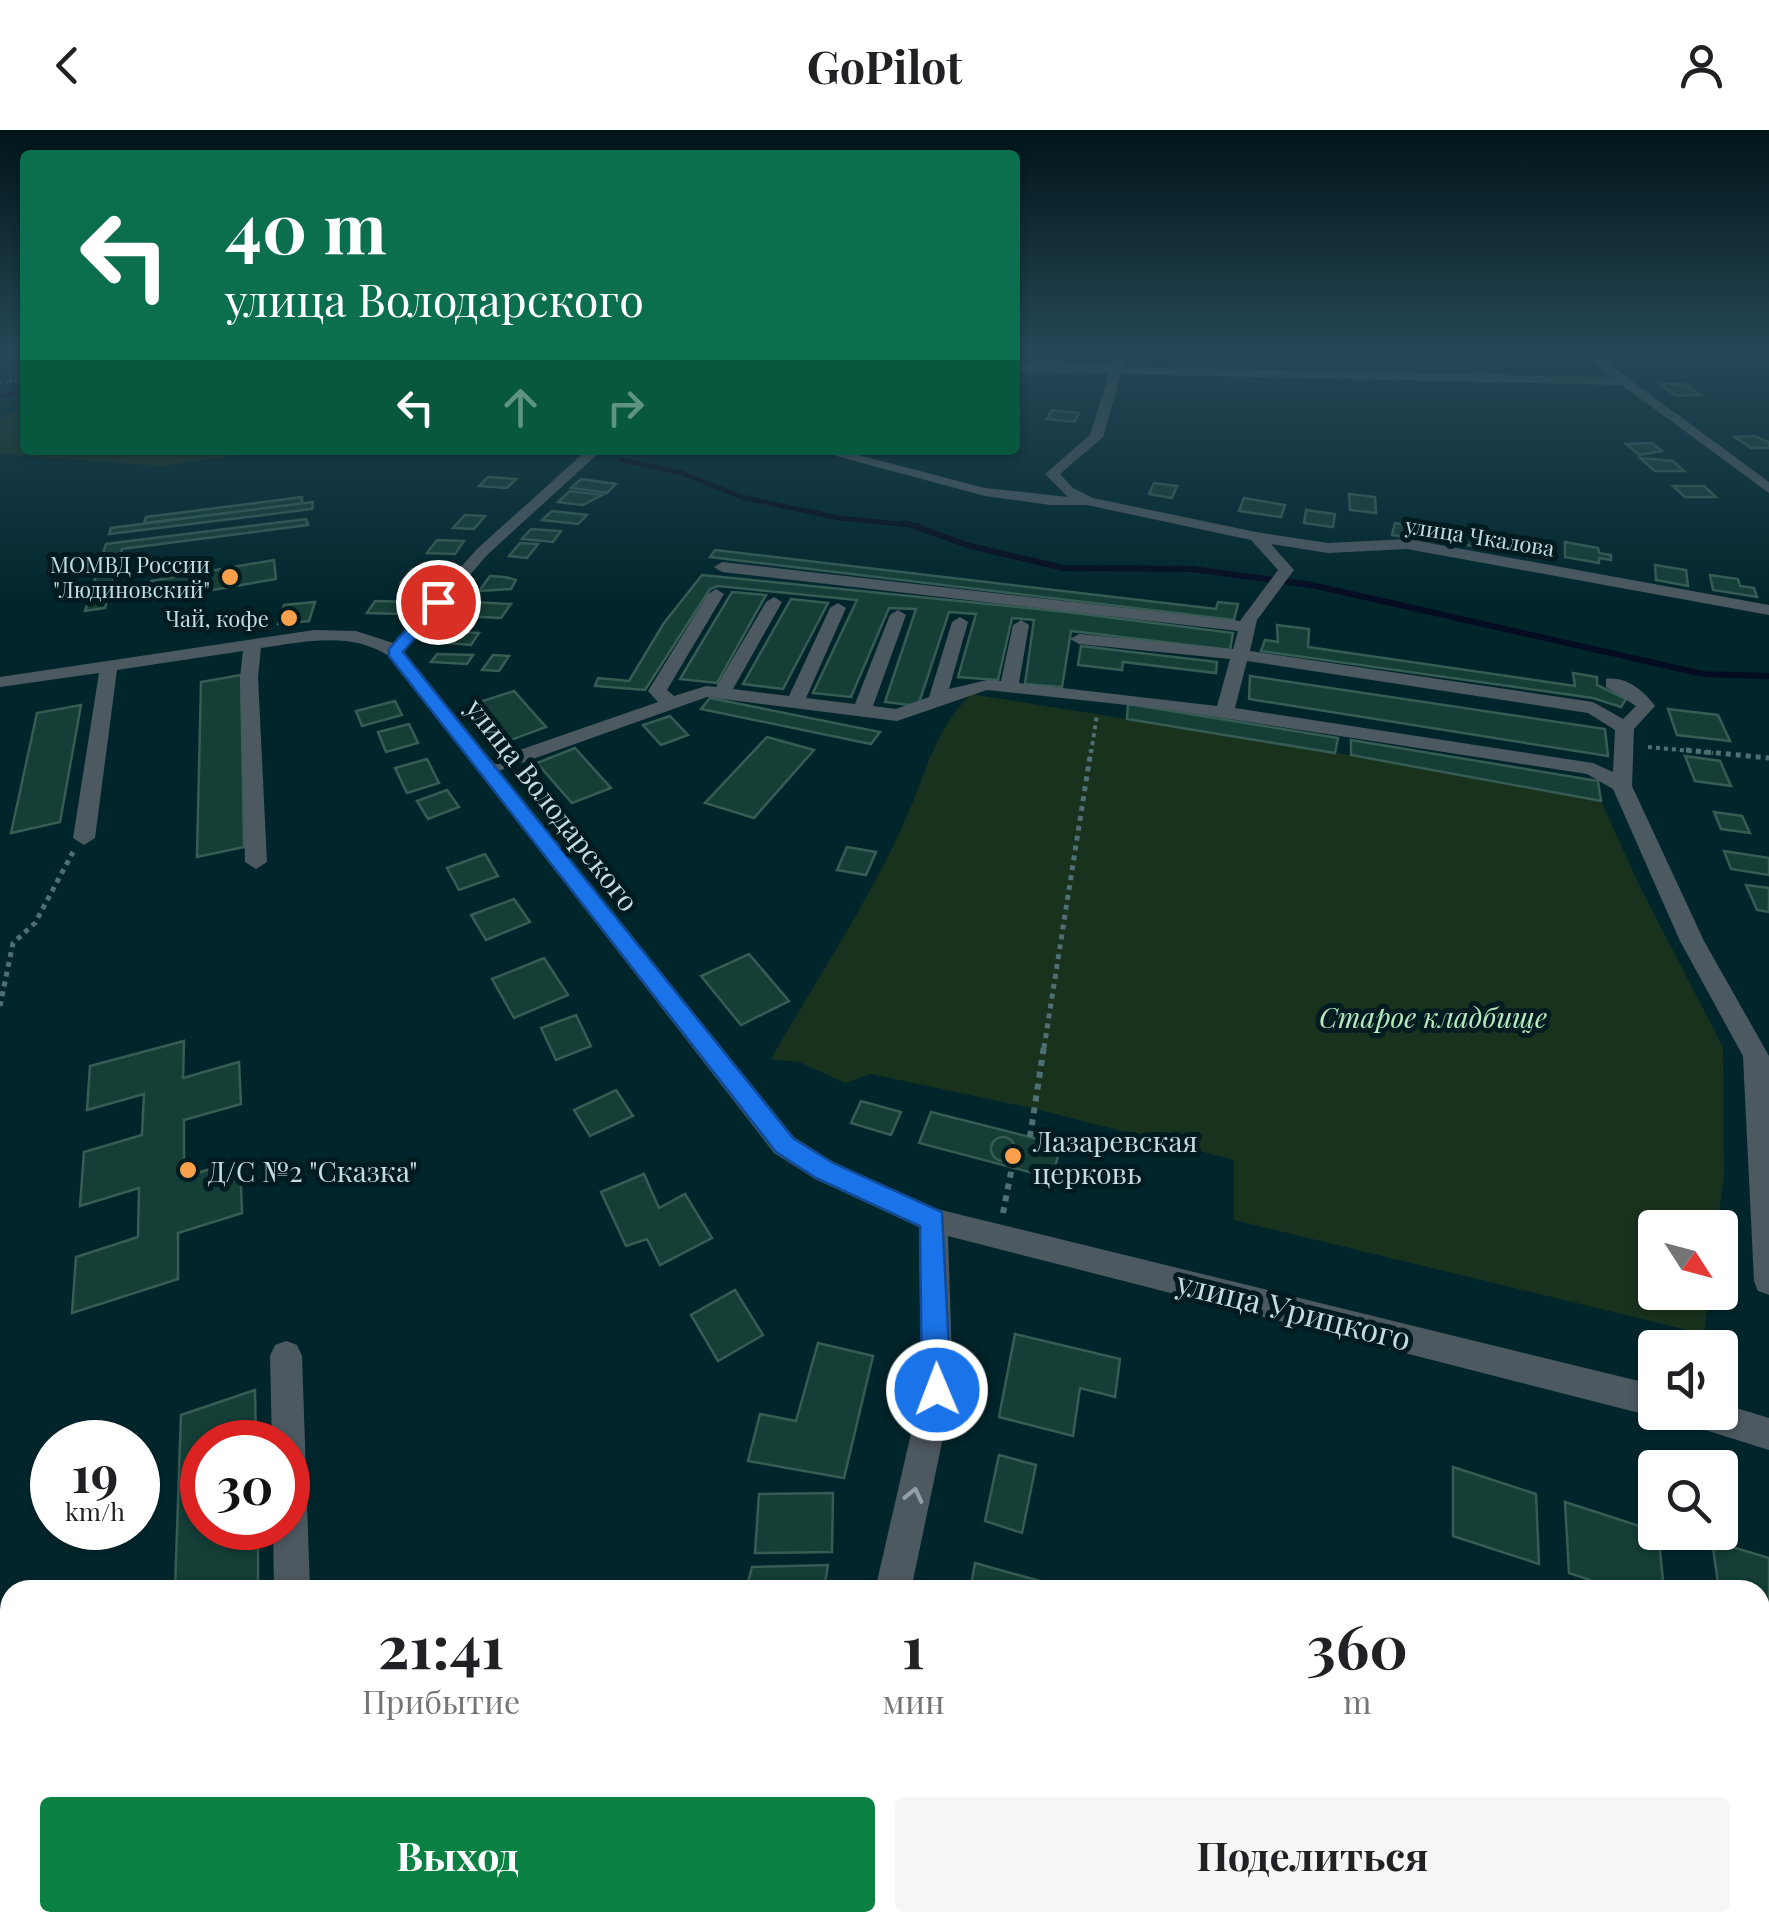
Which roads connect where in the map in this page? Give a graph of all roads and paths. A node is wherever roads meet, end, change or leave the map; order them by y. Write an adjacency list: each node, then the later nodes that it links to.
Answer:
1 (1097, 434): 6 (street, улица Чкалова)
2 (1695, 434): 5 (street)
3 (589, 455): 21 (street)
4 (842, 455): 6 (street)
5 (1769, 489)
6 (1089, 500): 7 (street, улица Чкалова)
7 (1256, 537): 8 (street, улица Чкалова); 10 (street)
8 (1328, 548): 10 (street); 14 (street, улица Чкалова)
9 (722, 567): 18 (street)
10 (1286, 570): 18 (street)
11 (716, 594): 31 (street)
12 (774, 602): 27 (street)
13 (838, 608): 30 (street)
14 (1769, 610)
15 (898, 614): 32 (street)
16 (960, 622): 29 (street)
17 (1021, 625): 26 (street)
18 (1248, 627): 22 (street)
19 (1079, 639): 22 (street)
20 (252, 644): 21 (street); 23 (street); 39 (street)
21 (395, 652): 36 (street, улица Володарского)
22 (1242, 655): 33 (street); 34 (street)
23 (109, 666): 24 (street); 38 (street)
24 (0, 682)
25 (1612, 682): 34 (street)
26 (1008, 687): 28 (street); 29 (street)
27 (722, 693): 30 (street); 31 (street)
28 (1098, 696): 33 (street); 41 (path)
29 (937, 700): 32 (street)
30 (794, 702): 32 (street)
31 (671, 703): 36 (street)
32 (862, 710)
33 (1225, 712): 37 (street)
34 (1624, 735): 35 (path); 37 (street)
35 (1769, 758)
36 (486, 769): 43 (street, улица Володарского)
37 (1622, 786): 45 (street)
38 (84, 838): 40 (path)
39 (256, 862)
40 (0, 1006)
41 (1030, 1137)
42 (1012, 1167): 44 (path)
43 (933, 1220): 44 (street, улица Урицкого); 51 (street, one-way to 43)
44 (997, 1236): 47 (street, улица Урицкого)
45 (1769, 1282)
46 (286, 1356): 50 (street)
47 (1638, 1397)
48 (1738, 1425): 49 (street)
49 (1769, 1434)
50 (292, 1580)
51 (894, 1580)

